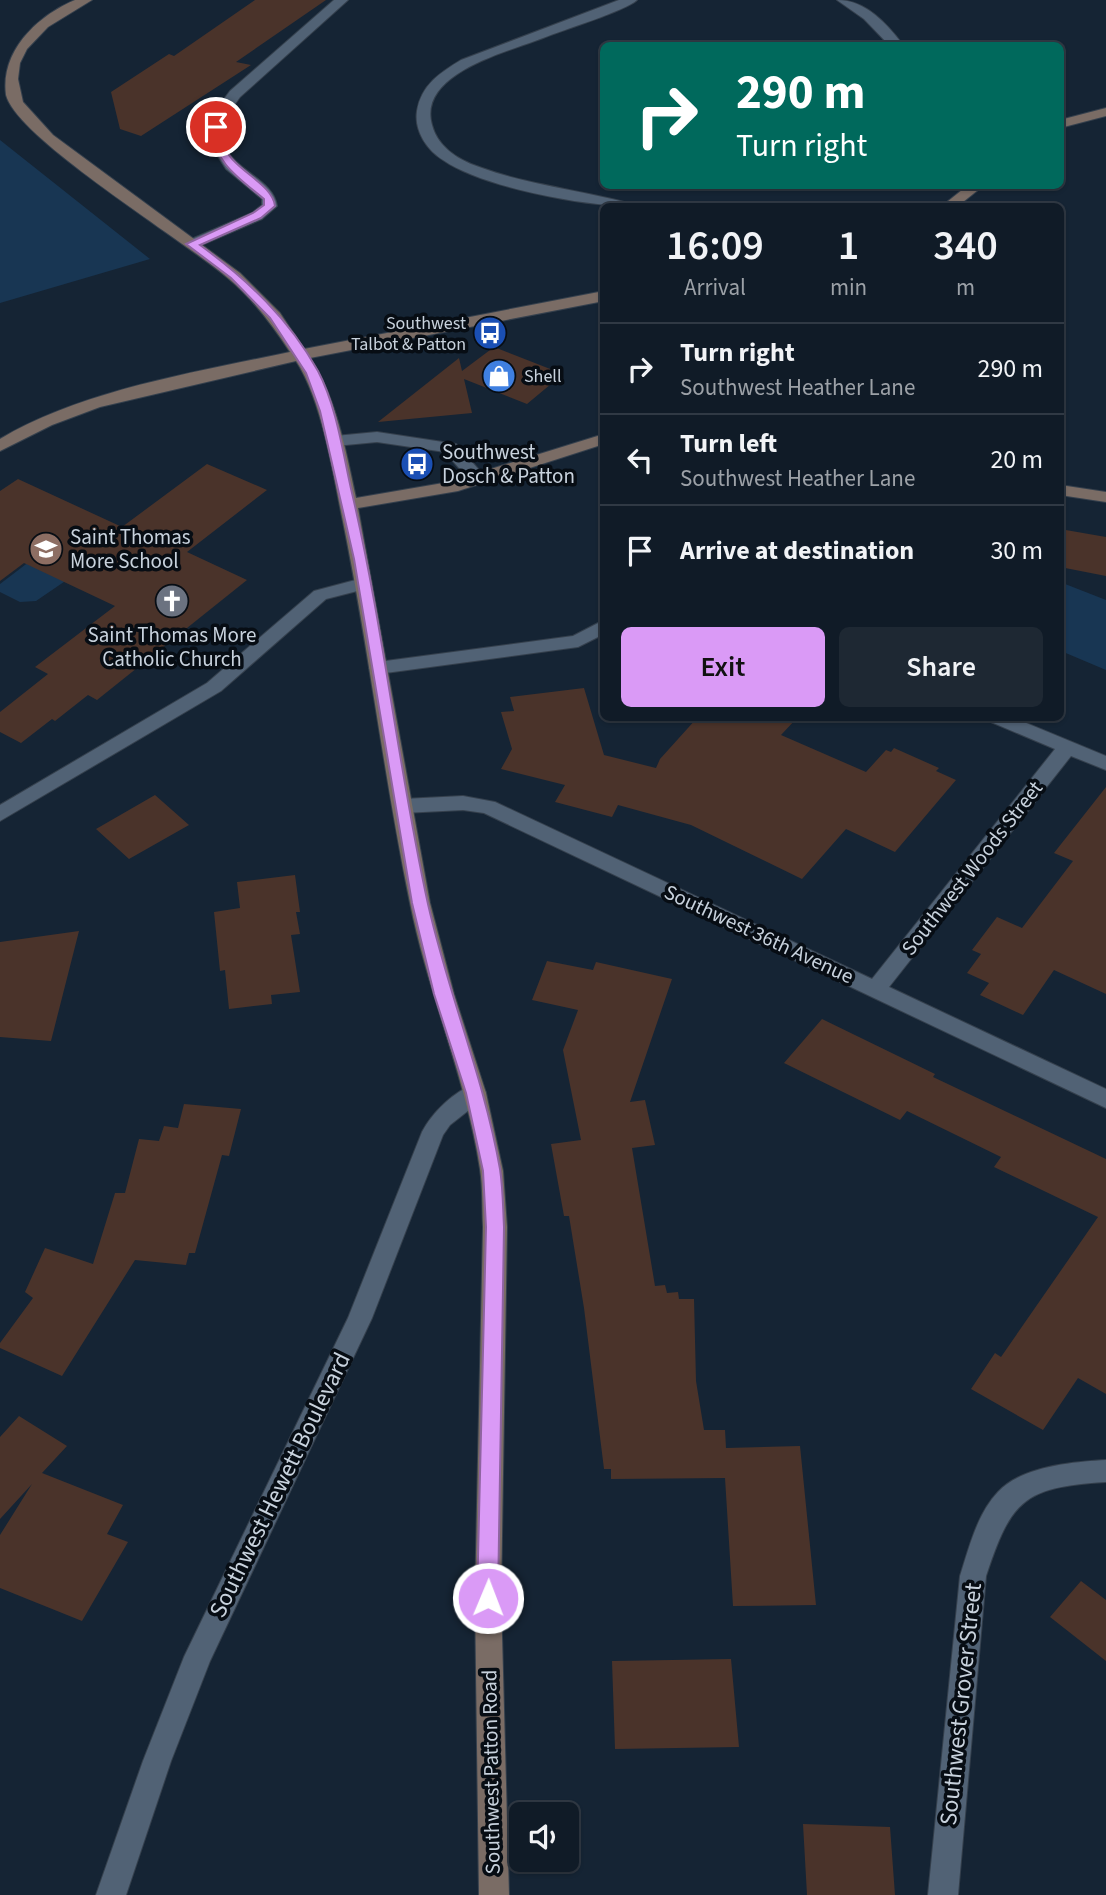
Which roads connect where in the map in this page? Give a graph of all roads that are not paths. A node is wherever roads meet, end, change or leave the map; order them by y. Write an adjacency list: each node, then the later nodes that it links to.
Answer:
1 (86, 0): 11 (street, Southwest Patton Road)
2 (342, 0): 11 (street)
3 (631, 0): 9 (street)
4 (844, 0): 5 (street)
5 (894, 42)
6 (1106, 112): 7 (street)
7 (1064, 123)
8 (972, 189): 10 (street)
9 (609, 203)
10 (953, 203)
11 (192, 244): 13 (street, Southwest Patton Road)
12 (600, 297): 13 (street)
13 (301, 353): 15 (street, Southwest Patton Road); 16 (street)
14 (600, 440): 17 (street)
15 (335, 441): 17 (street); 20 (street, Southwest Patton Road)
16 (0, 446)
17 (478, 479): 20 (street)
18 (1064, 491): 19 (street)
19 (1106, 497)
20 (348, 504): 21 (street, Southwest Patton Road)
21 (363, 584): 23 (street, Southwest Patton Road); 28 (street)
22 (600, 628): 23 (street)
23 (378, 668): 27 (street, Southwest Patton Road)
24 (1005, 721): 25 (street)
25 (1068, 747): 26 (street); 29 (street, Southwest Woods Street)
26 (1106, 763)
27 (403, 806): 29 (street, Southwest 36th Avenue); 30 (street, Southwest Patton Road)
28 (0, 814)
29 (876, 989): 31 (street, Southwest 36th Avenue)
30 (475, 1093): 33 (street, Southwest Hewett Boulevard); 34 (street, Southwest Patton Road)
31 (1106, 1099)
32 (1106, 1471): 35 (street, Southwest Grover Street)
33 (111, 1895)
34 (494, 1895)
35 (943, 1895)

